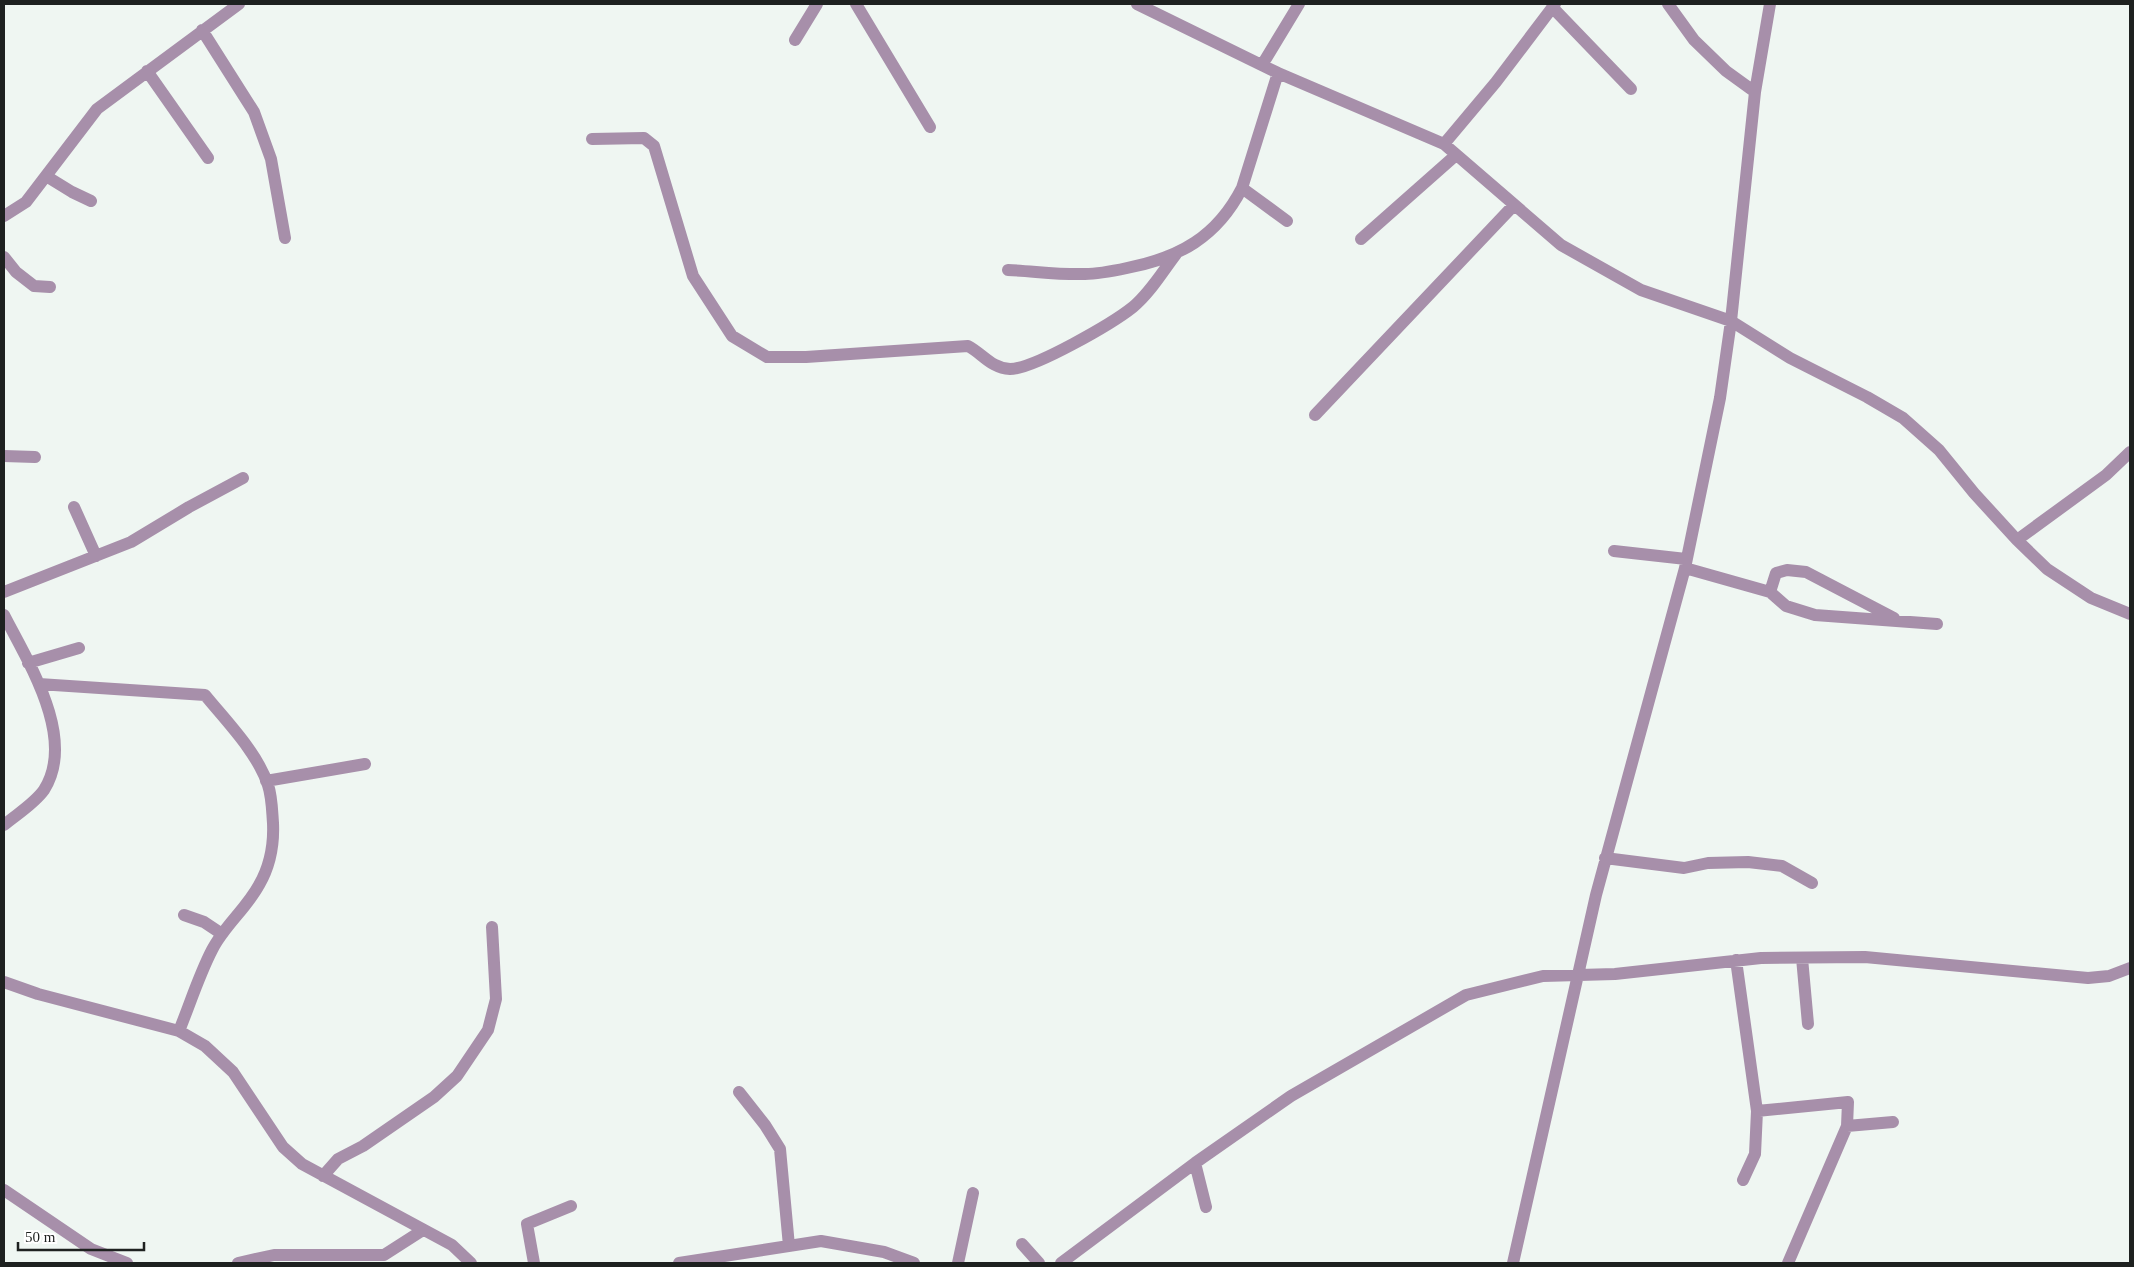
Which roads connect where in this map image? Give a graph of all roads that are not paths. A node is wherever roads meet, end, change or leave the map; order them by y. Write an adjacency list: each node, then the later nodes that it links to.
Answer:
1 (239, 4): 10 (street)
2 (817, 4): 11 (street)
3 (856, 4): 17 (street)
4 (1137, 4): 9 (street)
5 (1299, 4): 12 (street)
6 (1668, 4): 16 (street)
7 (1770, 4): 16 (street)
8 (1554, 6): 15 (street); 19 (street)
9 (1159, 8): 12 (street)
10 (202, 30): 13 (street); 28 (street)
11 (795, 40)
12 (1262, 65): 14 (street)
13 (147, 71): 21 (street); 22 (street)
14 (1278, 73): 19 (street); 23 (street)
15 (1632, 89)
16 (1755, 92): 34 (street)
17 (930, 127)
18 (592, 139): 30 (street)
19 (1444, 144): 20 (street)
20 (1456, 155): 25 (street); 29 (street)
21 (208, 158)
22 (46, 176): 24 (street); 26 (street)
23 (1242, 188): 27 (street); 30 (street)
24 (91, 200)
25 (1514, 205): 34 (street); 35 (street)
26 (4, 215)
27 (1287, 222)
28 (285, 238)
29 (1361, 239)
30 (1176, 254): 32 (street)
31 (4, 257): 33 (street)
32 (1008, 270)
33 (50, 287)
34 (1731, 321): 41 (street); 44 (street)
35 (1316, 414)
36 (2130, 452): 41 (street)
37 (4, 456): 38 (street)
38 (35, 457)
39 (243, 478): 43 (street)
40 (74, 507): 43 (street)
41 (2017, 540): 47 (street)
42 (1614, 551): 44 (street)
43 (96, 556): 45 (street)
44 (1685, 564): 46 (street); 57 (street)
45 (4, 592)
46 (1770, 592): 49 (street); 49 (street)
47 (2130, 614)
48 (4, 615): 52 (street)
49 (1897, 620): 50 (street)
50 (1937, 624)
51 (79, 648): 52 (street)
52 (28, 663): 53 (street)
53 (39, 684): 55 (street); 56 (street)
54 (365, 764): 55 (street)
55 (266, 780): 61 (street)
56 (4, 825)
57 (1605, 858): 58 (street); 65 (street)
58 (1812, 883)
59 (184, 915): 61 (street)
60 (492, 927): 74 (street)
61 (222, 934): 68 (street)
62 (1802, 958): 63 (street); 64 (street); 67 (street)
63 (1736, 960): 65 (street); 70 (street)
64 (2130, 968)
65 (1578, 975): 73 (street); 92 (street)
66 (4, 982): 68 (street)
67 (1808, 1024)
68 (179, 1031): 74 (street)
69 (739, 1092): 82 (street)
70 (1757, 1111): 72 (street); 75 (street)
71 (1893, 1122): 72 (street)
72 (1847, 1126): 93 (street)
73 (1195, 1162): 79 (street); 91 (street)
74 (323, 1176): 80 (street)
75 (1743, 1180)
76 (4, 1190): 83 (street)
77 (972, 1194): 89 (street)
78 (571, 1206): 86 (street)
79 (1206, 1207)
80 (424, 1230): 84 (street); 85 (street)
81 (1022, 1244): 90 (street)
82 (789, 1246): 87 (street); 88 (street)
83 (127, 1263)
84 (238, 1263)
85 (471, 1263)
86 (534, 1263)
87 (679, 1263)
88 (914, 1263)
89 (958, 1263)
90 (1039, 1263)
91 (1061, 1263)
92 (1513, 1263)
93 (1788, 1263)

